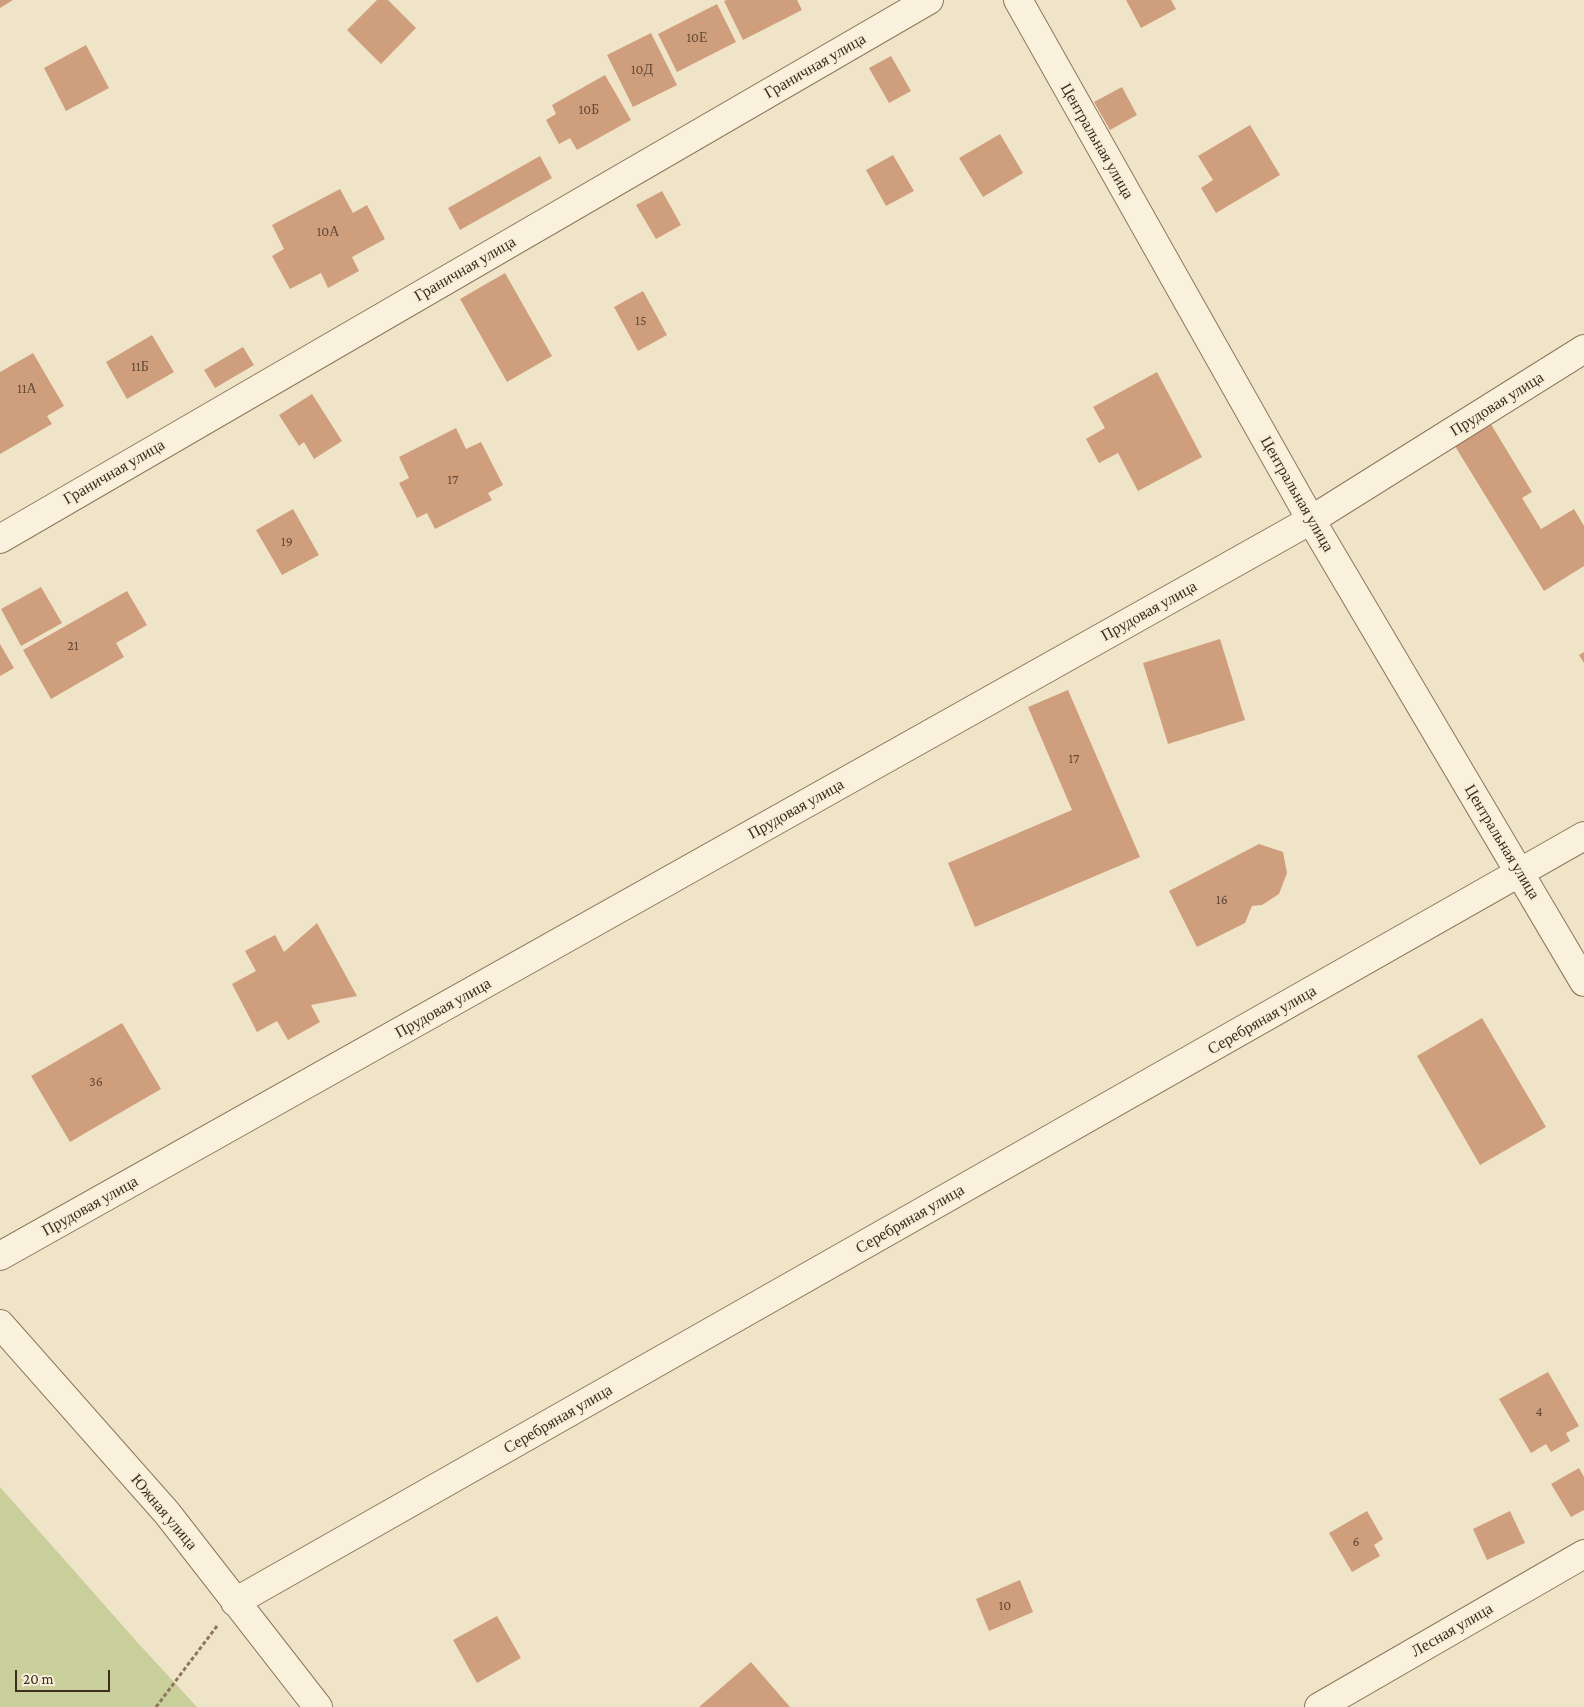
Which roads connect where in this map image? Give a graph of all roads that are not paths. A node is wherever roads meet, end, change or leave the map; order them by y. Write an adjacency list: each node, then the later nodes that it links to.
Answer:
1 (929, 0): 5 (street, Граничная улица)
2 (1018, 0): 4 (street, Центральная улица)
3 (1584, 349): 4 (street, Прудовая улица)
4 (1311, 520): 7 (street, Центральная улица); 9 (street, Прудовая улица)
5 (0, 538)
6 (1584, 836): 7 (street, Серебряная улица)
7 (1521, 873): 8 (street, Центральная улица); 12 (street, Серебряная улица)
8 (1584, 982)
9 (0, 1256)
10 (0, 1324): 12 (street, Южная улица)
11 (1584, 1554): 14 (street, Лесная улица)
12 (235, 1602): 13 (street, Южная улица)
13 (318, 1707)
14 (1320, 1707)

